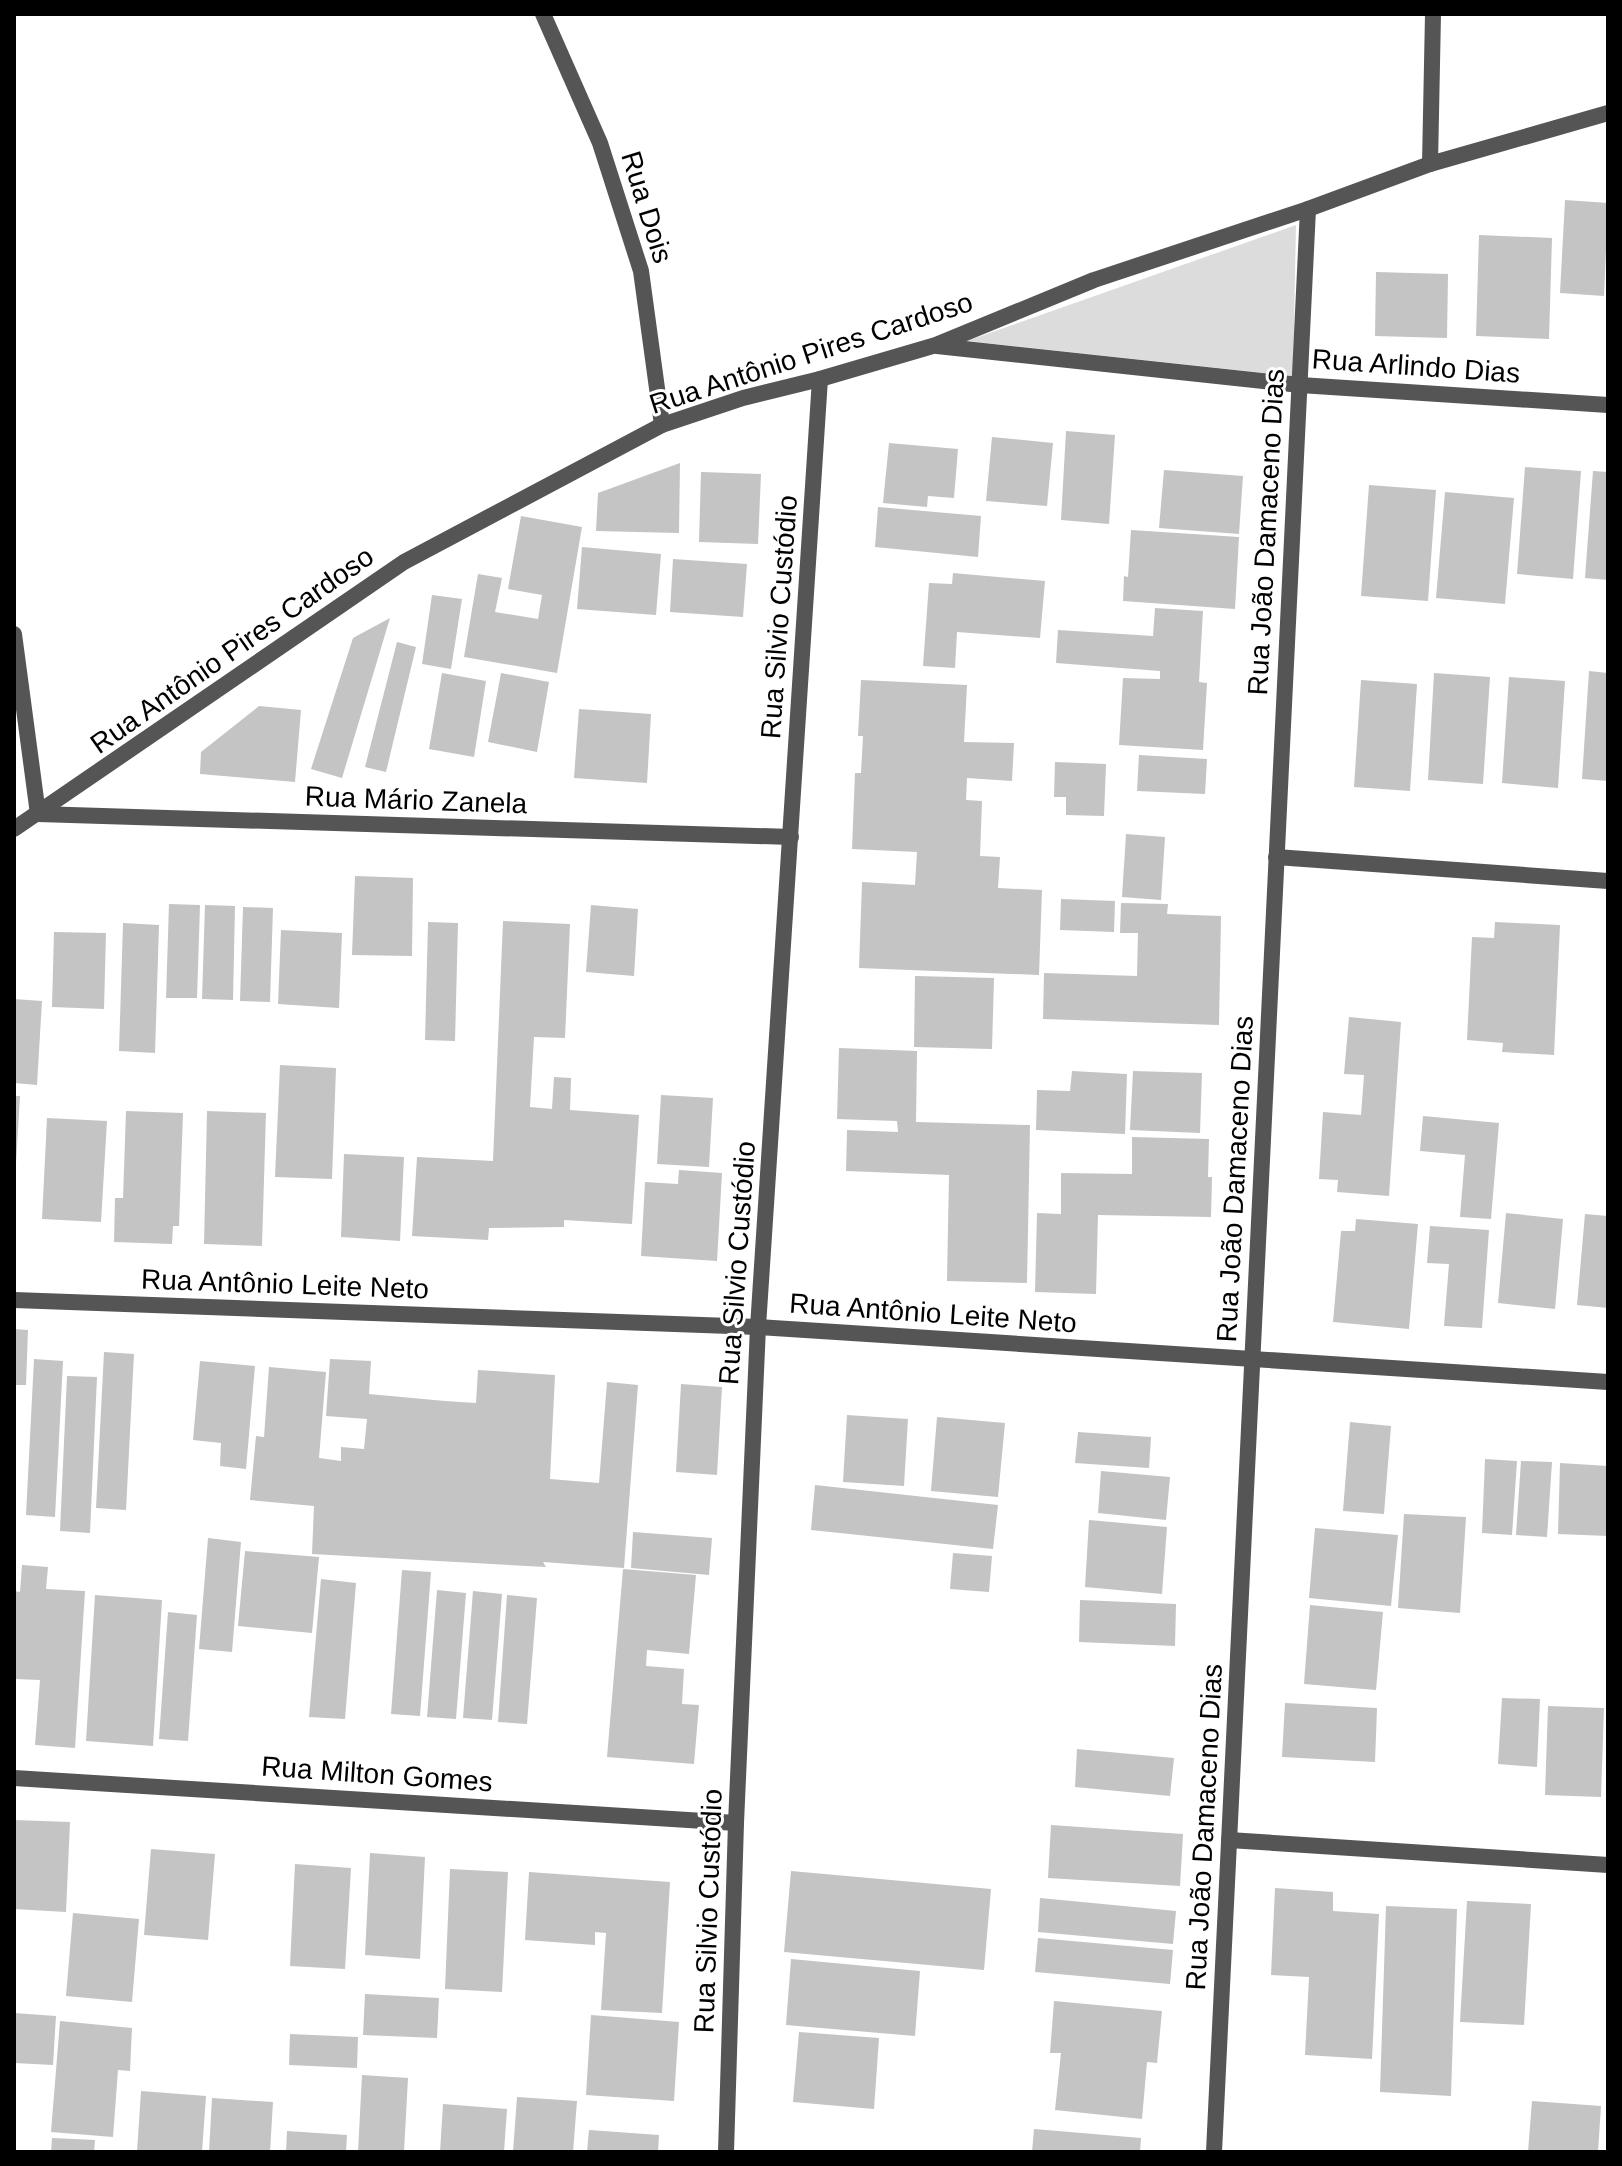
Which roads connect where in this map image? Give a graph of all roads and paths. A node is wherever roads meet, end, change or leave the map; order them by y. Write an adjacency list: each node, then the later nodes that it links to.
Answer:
1 (543, 14): 10 (street, Rua Dois)
2 (1433, 14): 4 (street)
3 (1608, 113): 4 (street, Rua Antônio Pires Cardoso)
4 (1430, 164): 5 (street, Rua Antônio Pires Cardoso)
5 (1308, 209): 6 (street, Rua Antônio Pires Cardoso); 8 (street, Rua João Damaceno Dias)
6 (936, 345): 7 (street, Rua Antônio Pires Cardoso); 8 (street, Rua Arlindo Dias)
7 (820, 379): 10 (street, Rua Antônio Pires Cardoso); 14 (street, Rua Silvio Custódio)
8 (1300, 385): 9 (street, Rua Arlindo Dias); 15 (street, Rua João Damaceno Dias)
9 (1608, 405)
10 (662, 425): 12 (street, Rua Antônio Pires Cardoso)
11 (14, 634): 12 (street)
12 (38, 814): 13 (street, Rua Antônio Pires Cardoso); 14 (street, Rua Mário Zanela)
13 (14, 829)
14 (791, 837): 18 (street, Rua Silvio Custódio)
15 (1276, 857): 16 (street); 19 (street, Rua João Damaceno Dias)
16 (1608, 881)
17 (14, 1300): 18 (street, Rua Antônio Leite Neto)
18 (758, 1327): 19 (street, Rua Antônio Leite Neto); 22 (street, Rua Silvio Custódio)
19 (1253, 1360): 20 (street, Rua Antônio Leite Neto); 23 (street, Rua João Damaceno Dias)
20 (1608, 1382)
21 (14, 1778): 22 (street, Rua Milton Gomes)
22 (736, 1823): 25 (street, Rua Silvio Custódio)
23 (1229, 1840): 24 (street); 26 (street, Rua João Damaceno Dias)
24 (1608, 1865)
25 (726, 2152)
26 (1214, 2152)

